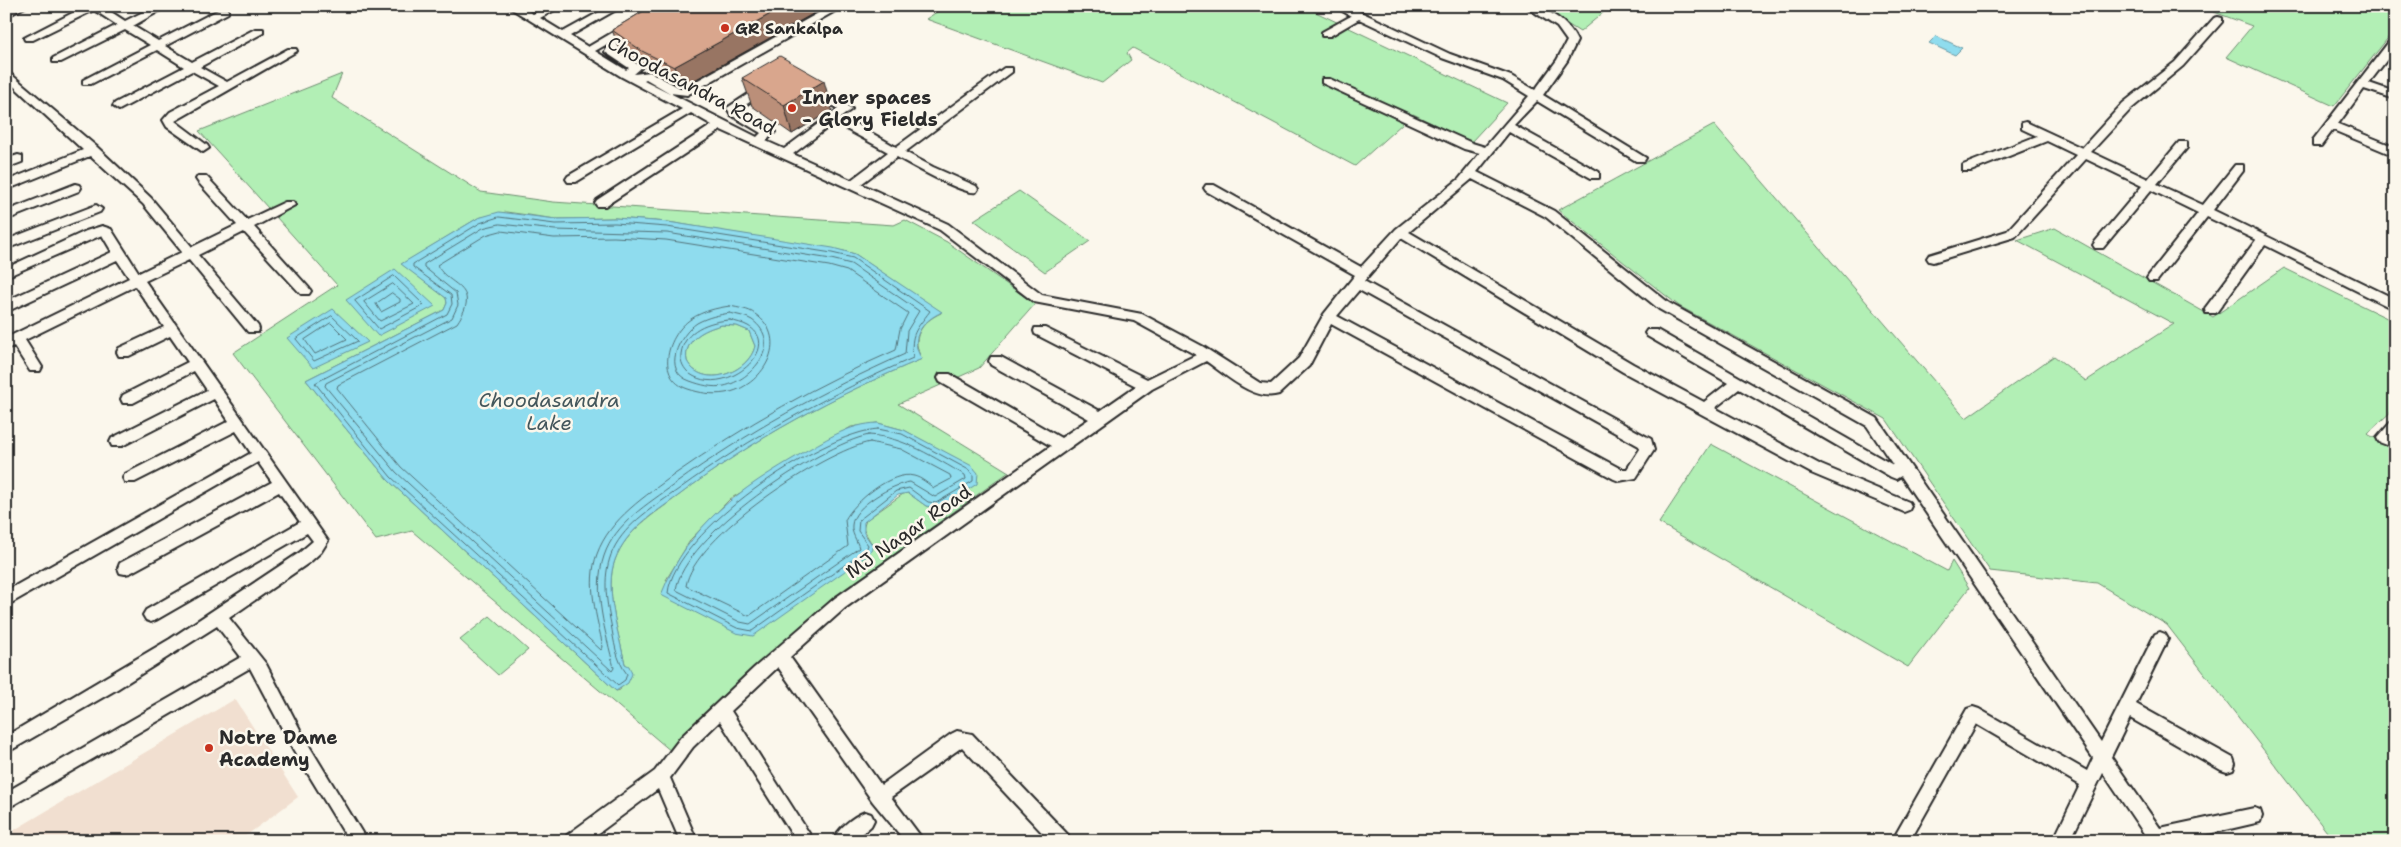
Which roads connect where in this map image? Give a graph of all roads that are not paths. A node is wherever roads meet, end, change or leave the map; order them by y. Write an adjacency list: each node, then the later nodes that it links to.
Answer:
1 (22, 6): 11 (street)
2 (94, 6): 15 (street); 19 (street)
3 (163, 6): 15 (street)
4 (512, 6): 13 (street, Choodasandra Road)
5 (557, 6): 13 (street)
6 (618, 6): 18 (street)
7 (839, 6): 28 (street)
8 (1339, 6): 12 (street)
9 (1530, 6): 35 (street, Choodasandra Road)
10 (224, 12): 21 (street)
11 (6, 14)
12 (1358, 16): 17 (street); 35 (street)
13 (533, 18): 18 (street, Choodasandra Road)
14 (2218, 20): 54 (street)
15 (125, 26): 21 (street); 24 (street)
16 (259, 31): 25 (street)
17 (1326, 34)
18 (563, 36): 23 (street, Choodasandra Road)
19 (29, 38)
20 (2395, 40): 33 (street)
21 (157, 45): 25 (street); 30 (street)
22 (292, 51): 34 (street)
23 (588, 51): 28 (street, Choodasandra Road); 28 (street)
24 (57, 60)
25 (192, 67): 34 (street); 37 (street)
26 (1008, 70): 52 (street)
27 (6, 73): 49 (street)
28 (636, 74): 38 (street, Choodasandra Road)
29 (1326, 80): 51 (street)
30 (87, 82)
31 (799, 82): 50 (street)
32 (772, 84): 45 (street)
33 (2362, 84): 36 (street); 40 (street)
34 (227, 86): 48 (street)
35 (1535, 93): 42 (street, Choodasandra Road); 55 (street)
36 (2395, 96)
37 (118, 106)
38 (690, 109): 39 (street, Choodasandra Road); 62 (street)
39 (720, 125): 45 (street, Choodasandra Road); 70 (street)
40 (2331, 125): 46 (street); 53 (street)
41 (850, 126): 52 (street)
42 (1507, 126): 51 (street, Choodasandra Road); 61 (street)
43 (2026, 126): 44 (street)
44 (2048, 136): 54 (street); 58 (street)
45 (758, 142): 50 (street, Choodasandra Road)
46 (2318, 143)
47 (2183, 145): 65 (street)
48 (203, 148)
49 (92, 150): 66 (street); 80 (street)
50 (789, 150): 64 (street, Choodasandra Road)
51 (1487, 151): 60 (street, Choodasandra Road)
52 (897, 152): 64 (street); 69 (street)
53 (2395, 152)
54 (2083, 153): 65 (street); 82 (street)
55 (1640, 158)
56 (18, 159): 57 (street)
57 (6, 164)
58 (1967, 168)
59 (2239, 168): 73 (street)
60 (1470, 173): 76 (street, Choodasandra Road); 130 (street)
61 (1595, 175)
62 (572, 179)
63 (202, 180): 75 (street)
64 (852, 185): 98 (street, Choodasandra Road)
65 (2151, 185): 73 (street); 79 (street)
66 (6, 186)
67 (75, 188): 74 (street)
68 (1210, 188): 84 (street)
69 (972, 189)
70 (601, 203)
71 (289, 205): 75 (street)
72 (96, 209): 78 (street)
73 (2205, 211): 77 (street); 85 (street)
74 (6, 216)
75 (244, 226): 80 (street); 87 (street)
76 (1400, 232): 84 (street, Choodasandra Road); 107 (street)
77 (2263, 238): 88 (street); 90 (street)
78 (6, 245)
79 (2099, 245)
80 (190, 252): 86 (street); 92 (street)
81 (119, 254): 83 (street); 86 (street); 89 (street)
82 (1933, 258)
83 (6, 272)
84 (1360, 278): 91 (street, Choodasandra Road); 91 (street)
85 (2153, 278)
86 (137, 279): 93 (street); 96 (street)
87 (305, 291)
88 (2395, 305)
89 (6, 307)
90 (2211, 310)
91 (1329, 317): 98 (street, Choodasandra Road)
92 (254, 328)
93 (172, 329): 97 (street); 100 (street)
94 (1040, 331): 104 (street)
95 (1652, 333): 103 (street)
96 (12, 342): 101 (street)
97 (124, 352)
98 (1207, 355): 104 (street, MJ Nagar Road)
99 (996, 361): 108 (street)
100 (197, 363): 105 (street); 106 (street)
101 (35, 367)
102 (945, 378): 113 (street)
103 (1739, 382): 107 (street); 115 (street)
104 (1147, 384): 108 (street, MJ Nagar Road)
105 (216, 391): 109 (street); 111 (street)
106 (128, 399)
107 (1706, 408): 118 (street)
108 (1100, 418): 113 (street, MJ Nagar Road)
109 (238, 423): 114 (street); 116 (street)
110 (2395, 427): 112 (street)
111 (117, 442)
112 (2395, 443)
113 (1063, 446): 125 (street, MJ Nagar Road)
114 (259, 456): 117 (street); 121 (street)
115 (1896, 473)
116 (130, 478)
117 (281, 484): 119 (street); 120 (street)
118 (1904, 506)
119 (309, 524): 122 (street); 123 (street)
120 (126, 568)
121 (6, 599)
122 (151, 615)
123 (219, 618): 126 (street); 129 (street)
124 (2160, 639): 127 (street)
125 (780, 656): 128 (street, MJ Nagar Road); 134 (street)
126 (252, 659): 135 (street); 139 (street)
127 (2126, 707): 130 (street); 131 (street)
128 (722, 710): 132 (street, MJ Nagar Road); 142 (street)
129 (6, 744)
130 (2102, 758): 133 (street); 138 (street)
131 (2227, 764)
132 (662, 777): 140 (street, MJ Nagar Road); 141 (street)
133 (2090, 782): 146 (street); 147 (street)
134 (879, 796): 144 (street); 145 (street)
135 (6, 801)
136 (2254, 816): 138 (street)
137 (865, 820): 143 (street)
138 (2158, 839)
139 (359, 841)
140 (573, 841)
141 (688, 841)
142 (806, 841)
143 (841, 841)
144 (916, 841)
145 (1062, 841)
146 (1900, 841)
147 (2061, 841)

